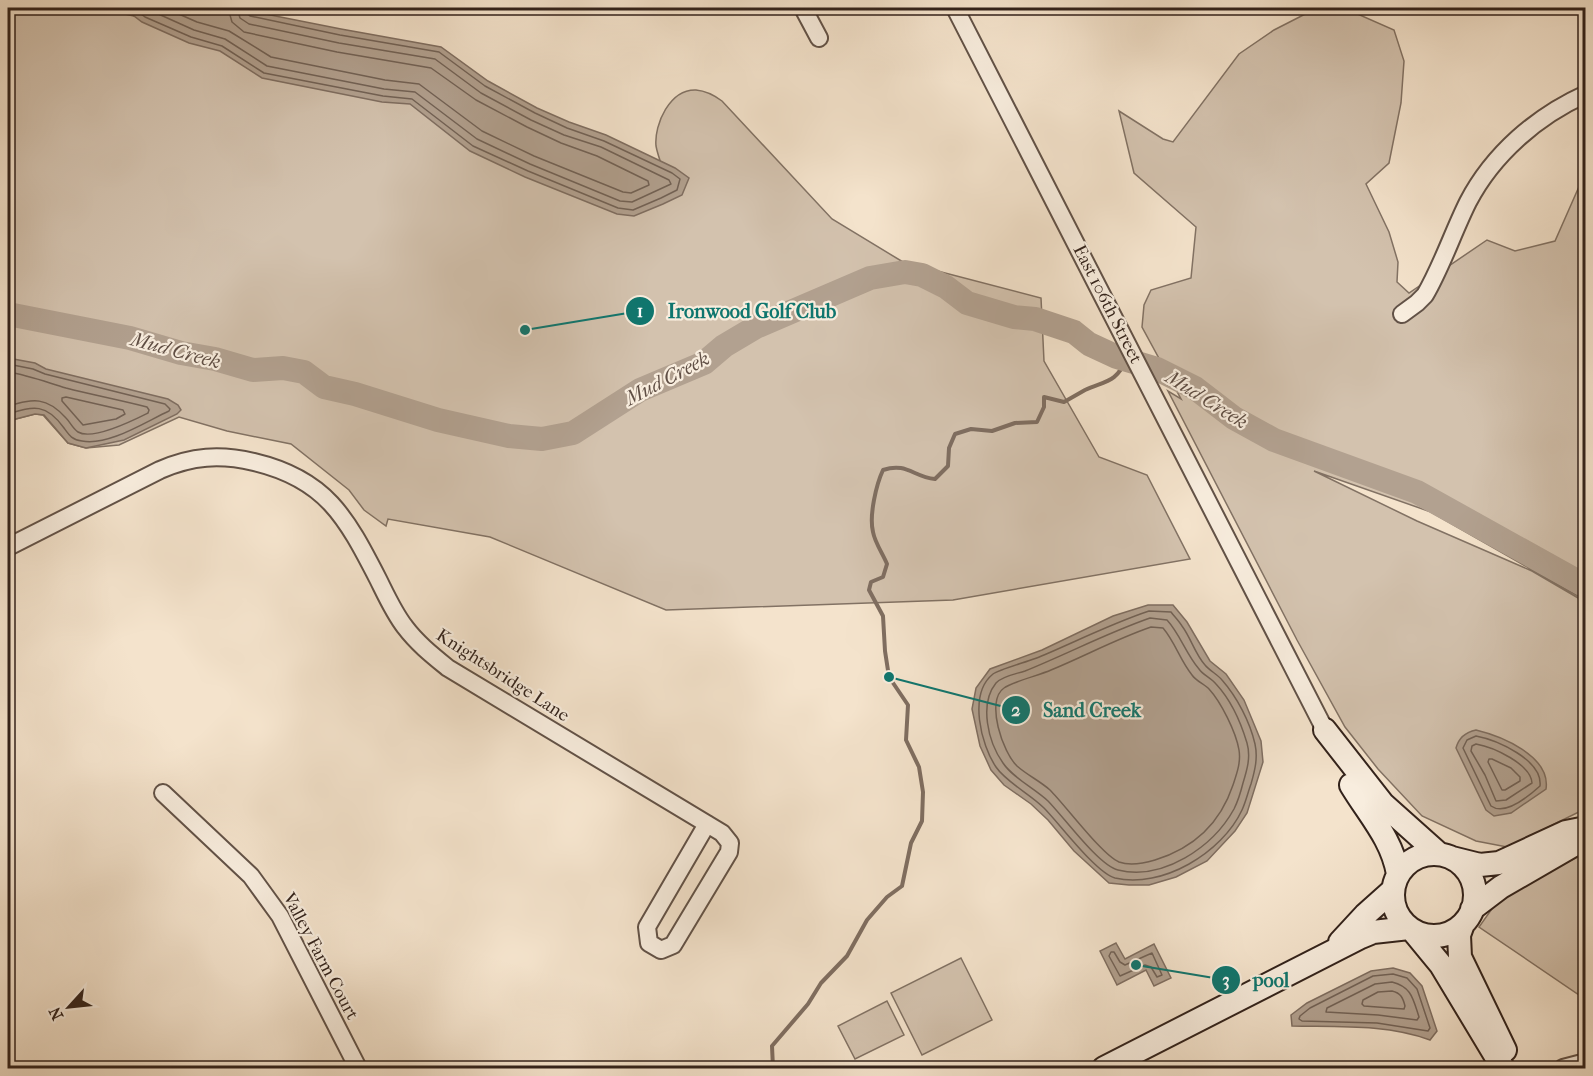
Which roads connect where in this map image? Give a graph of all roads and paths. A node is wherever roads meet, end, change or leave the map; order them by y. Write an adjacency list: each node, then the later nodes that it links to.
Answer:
1 (803, 8): 3 (street)
2 (955, 8): 7 (street, East 106th Street)
3 (819, 38)
4 (1586, 94): 5 (street)
5 (1402, 314)
6 (8, 547): 9 (street, Knightsbridge Lane)
7 (1325, 730): 12 (main road, East 106th Street); 13 (main road, East 106th Street)
8 (163, 793): 18 (street, Valley Farm Court)
9 (707, 824): 9 (street, Knightsbridge Lane)
10 (1586, 828): 12 (main road)
11 (1586, 833): 14 (main road)
12 (1446, 856): 13 (main road); 14 (main road)
13 (1396, 882): 15 (main road); 16 (main road)
14 (1468, 917): 15 (main road); 21 (main road)
15 (1411, 930): 16 (main road); 20 (main road)
16 (1333, 950): 19 (main road)
17 (1586, 1062): 22 (street)
18 (358, 1068)
19 (1104, 1068)
20 (1503, 1068)
21 (1510, 1068)
22 (1563, 1068)

